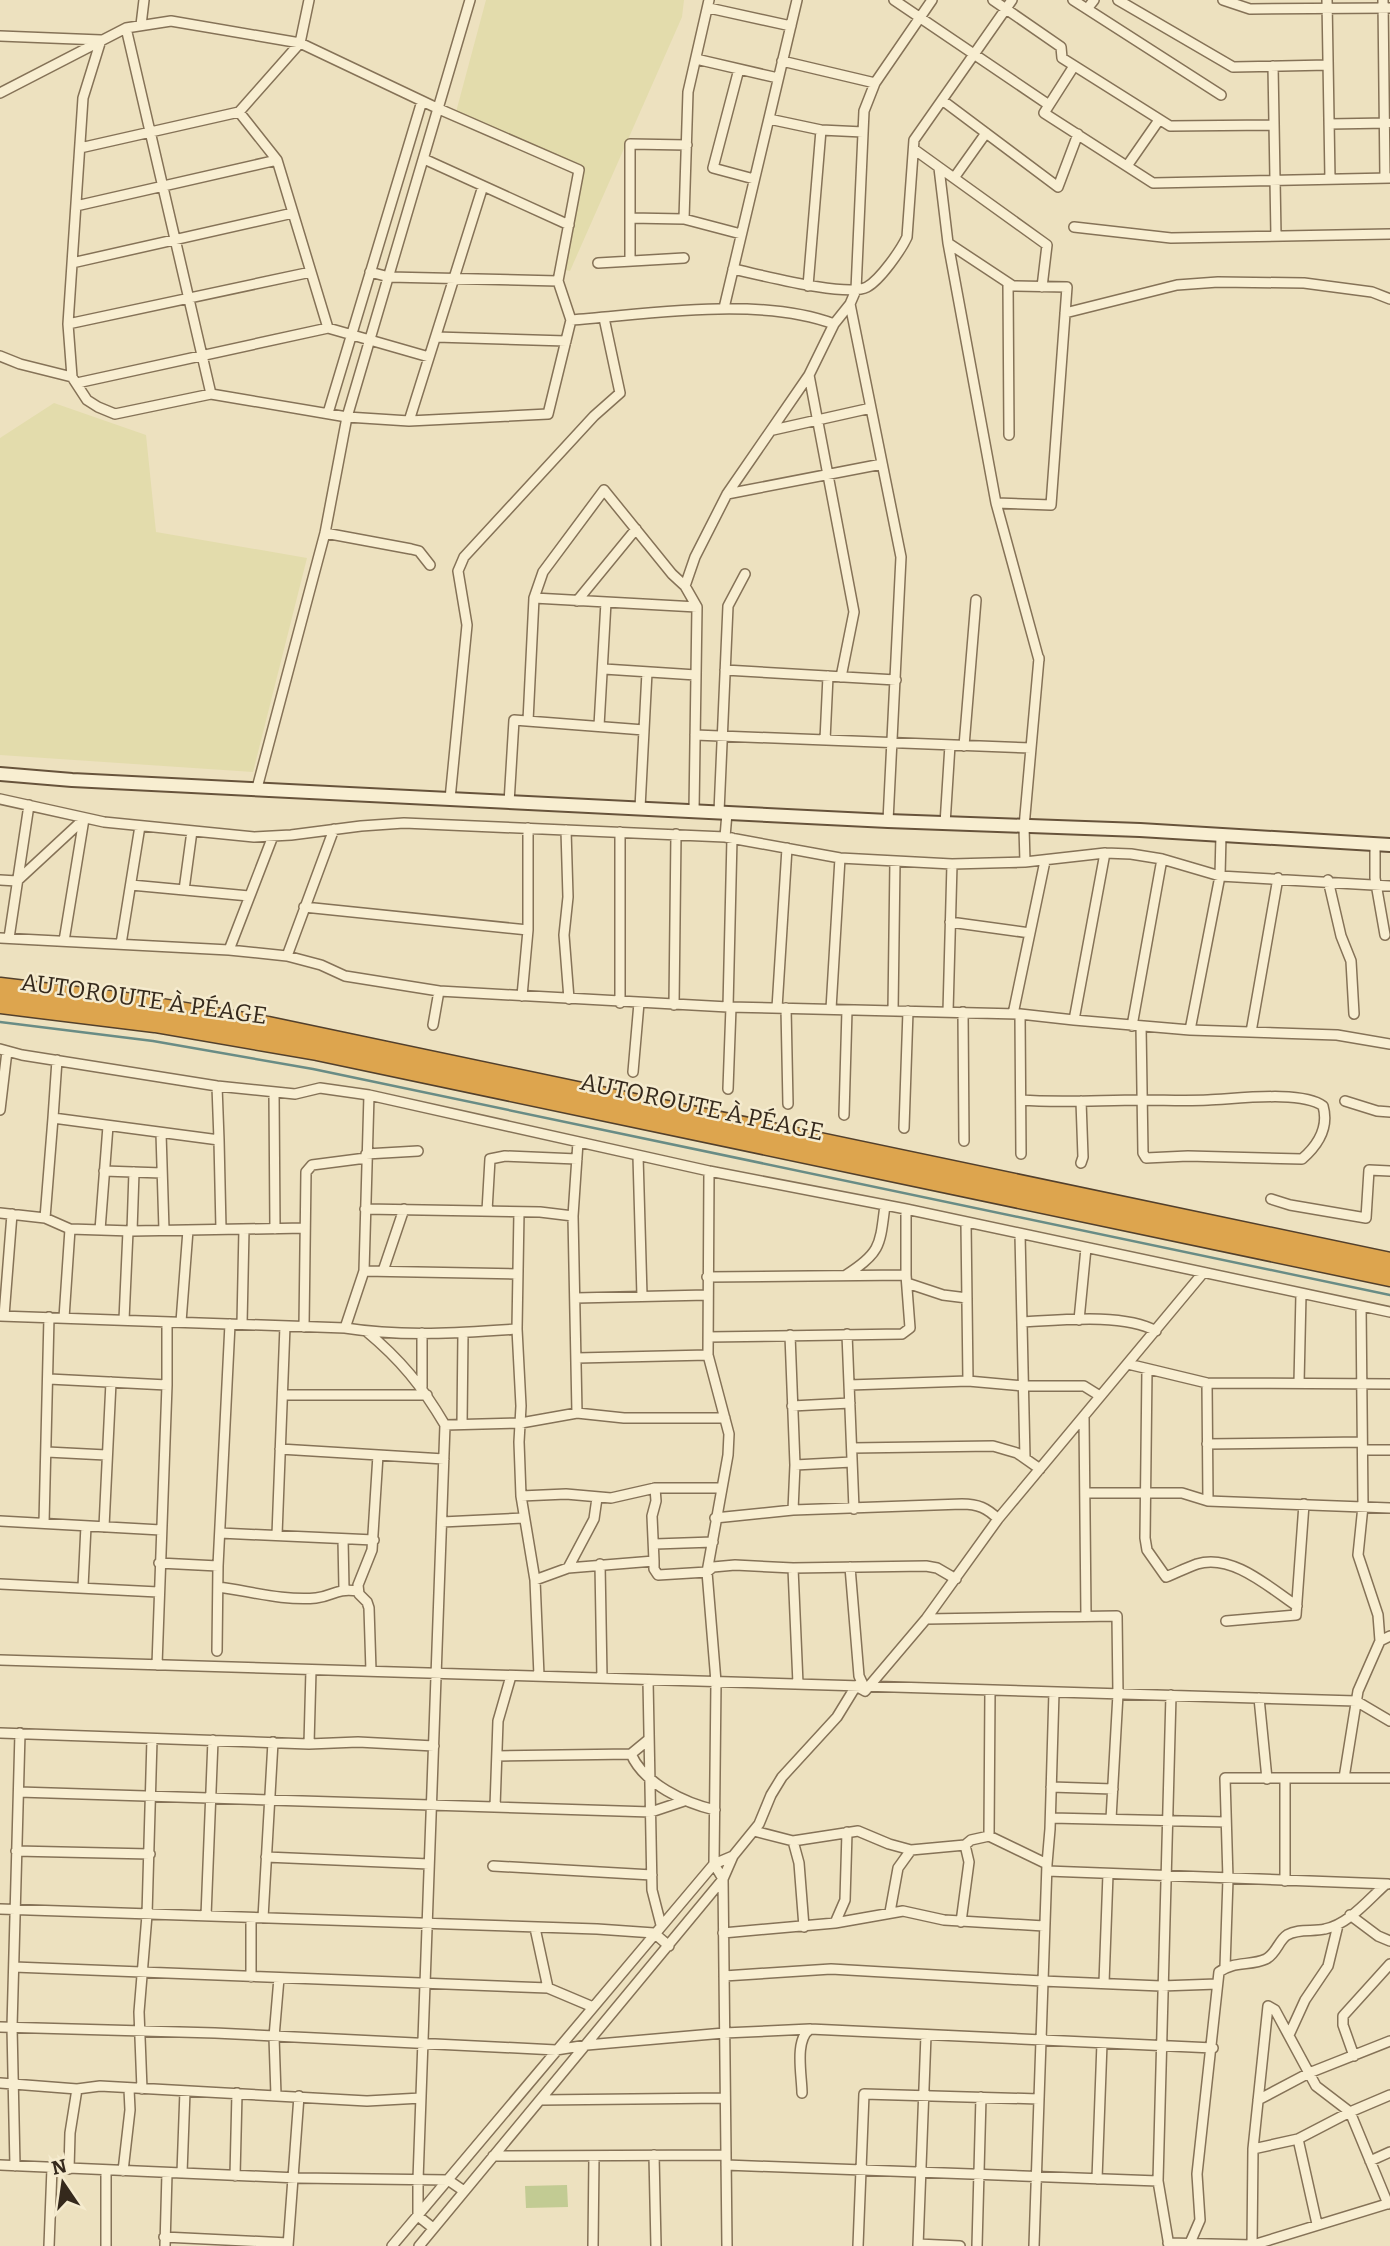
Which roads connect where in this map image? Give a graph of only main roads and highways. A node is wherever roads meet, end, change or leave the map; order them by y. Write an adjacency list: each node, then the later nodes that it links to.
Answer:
1 (0, 987): 3 (highway)
2 (0, 1003): 4 (highway, AUTOROUTE À PÉAGE)
3 (1390, 1262)
4 (1390, 1278)

